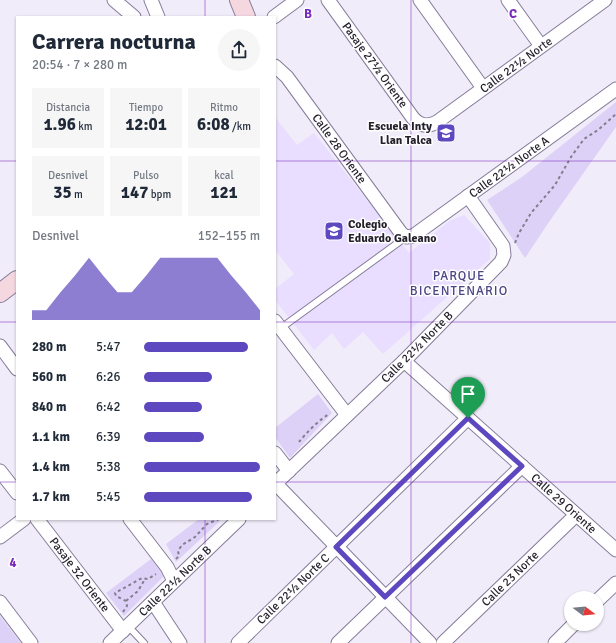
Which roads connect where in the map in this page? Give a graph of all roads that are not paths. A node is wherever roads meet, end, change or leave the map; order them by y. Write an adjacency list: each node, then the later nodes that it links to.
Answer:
1 (114, 0): 9 (street)
2 (151, 0): 10 (street)
3 (239, 0): 11 (street)
4 (297, 0): 12 (street)
5 (328, 0): 17 (street, Pasaje 27½ Oriente)
6 (420, 0): 15 (street)
7 (508, 0): 13 (street)
8 (599, 2): 13 (street, Calle 22½ Norte)
9 (133, 16)
10 (158, 16)
11 (246, 16)
12 (275, 16)
13 (541, 46): 15 (street, Calle 22½ Norte)
14 (276, 67): 19 (street, Calle 28 Oriente)
15 (483, 88): 17 (street, Calle 22½ Norte)
16 (616, 89): 18 (street, Calle 22½ Norte A)
17 (425, 125)
18 (468, 196): 19 (street, Calle 22½ Norte A); 24 (street, Calle 22½ Norte B)
19 (404, 235): 22 (lane)
20 (16, 281): 21 (street)
21 (0, 293)
22 (277, 327): 26 (street)
23 (0, 346): 25 (street)
24 (404, 361): 26 (street, Calle 22½ Norte B); 27 (street, Calle 29 Oriente)
25 (16, 368)
26 (347, 415): 31 (street, Calle 22½ Norte B)
27 (468, 418): 29 (street, Calle 29 Oriente); 41 (street, Calle 22½ Norte C)
28 (276, 454): 31 (street)
29 (522, 466): 35 (street, Calle 29 Oriente); 46 (street)
30 (0, 471): 34 (street)
31 (289, 471): 32 (street, Calle 22½ Norte B)
32 (276, 483)
33 (276, 485): 41 (street)
34 (16, 492)
35 (576, 515): 42 (street, Calle 29 Oriente); 58 (street, Calle 23 Norte)
36 (23, 520): 40 (street)
37 (38, 520): 49 (street, Pasaje 32 Oriente)
38 (131, 520): 43 (street)
39 (232, 522): 43 (street, Calle 22½ Norte B)
40 (0, 537)
41 (336, 547): 46 (street); 55 (street, Calle 22½ Norte C)
42 (616, 550)
43 (174, 581): 48 (street, Calle 22½ Norte B)
44 (616, 583): 45 (street)
45 (604, 595)
46 (385, 597): 56 (street); 57 (street)
47 (0, 602): 51 (street)
48 (153, 602): 49 (street, Calle 22½ Norte B); 54 (street)
49 (126, 628): 52 (street, Calle 22½ Norte B); 53 (lane)
50 (567, 631): 59 (street)
51 (31, 643)
52 (110, 643)
53 (144, 643)
54 (180, 643)
55 (238, 643)
56 (338, 643)
57 (430, 643)
58 (443, 643)
59 (555, 643)

